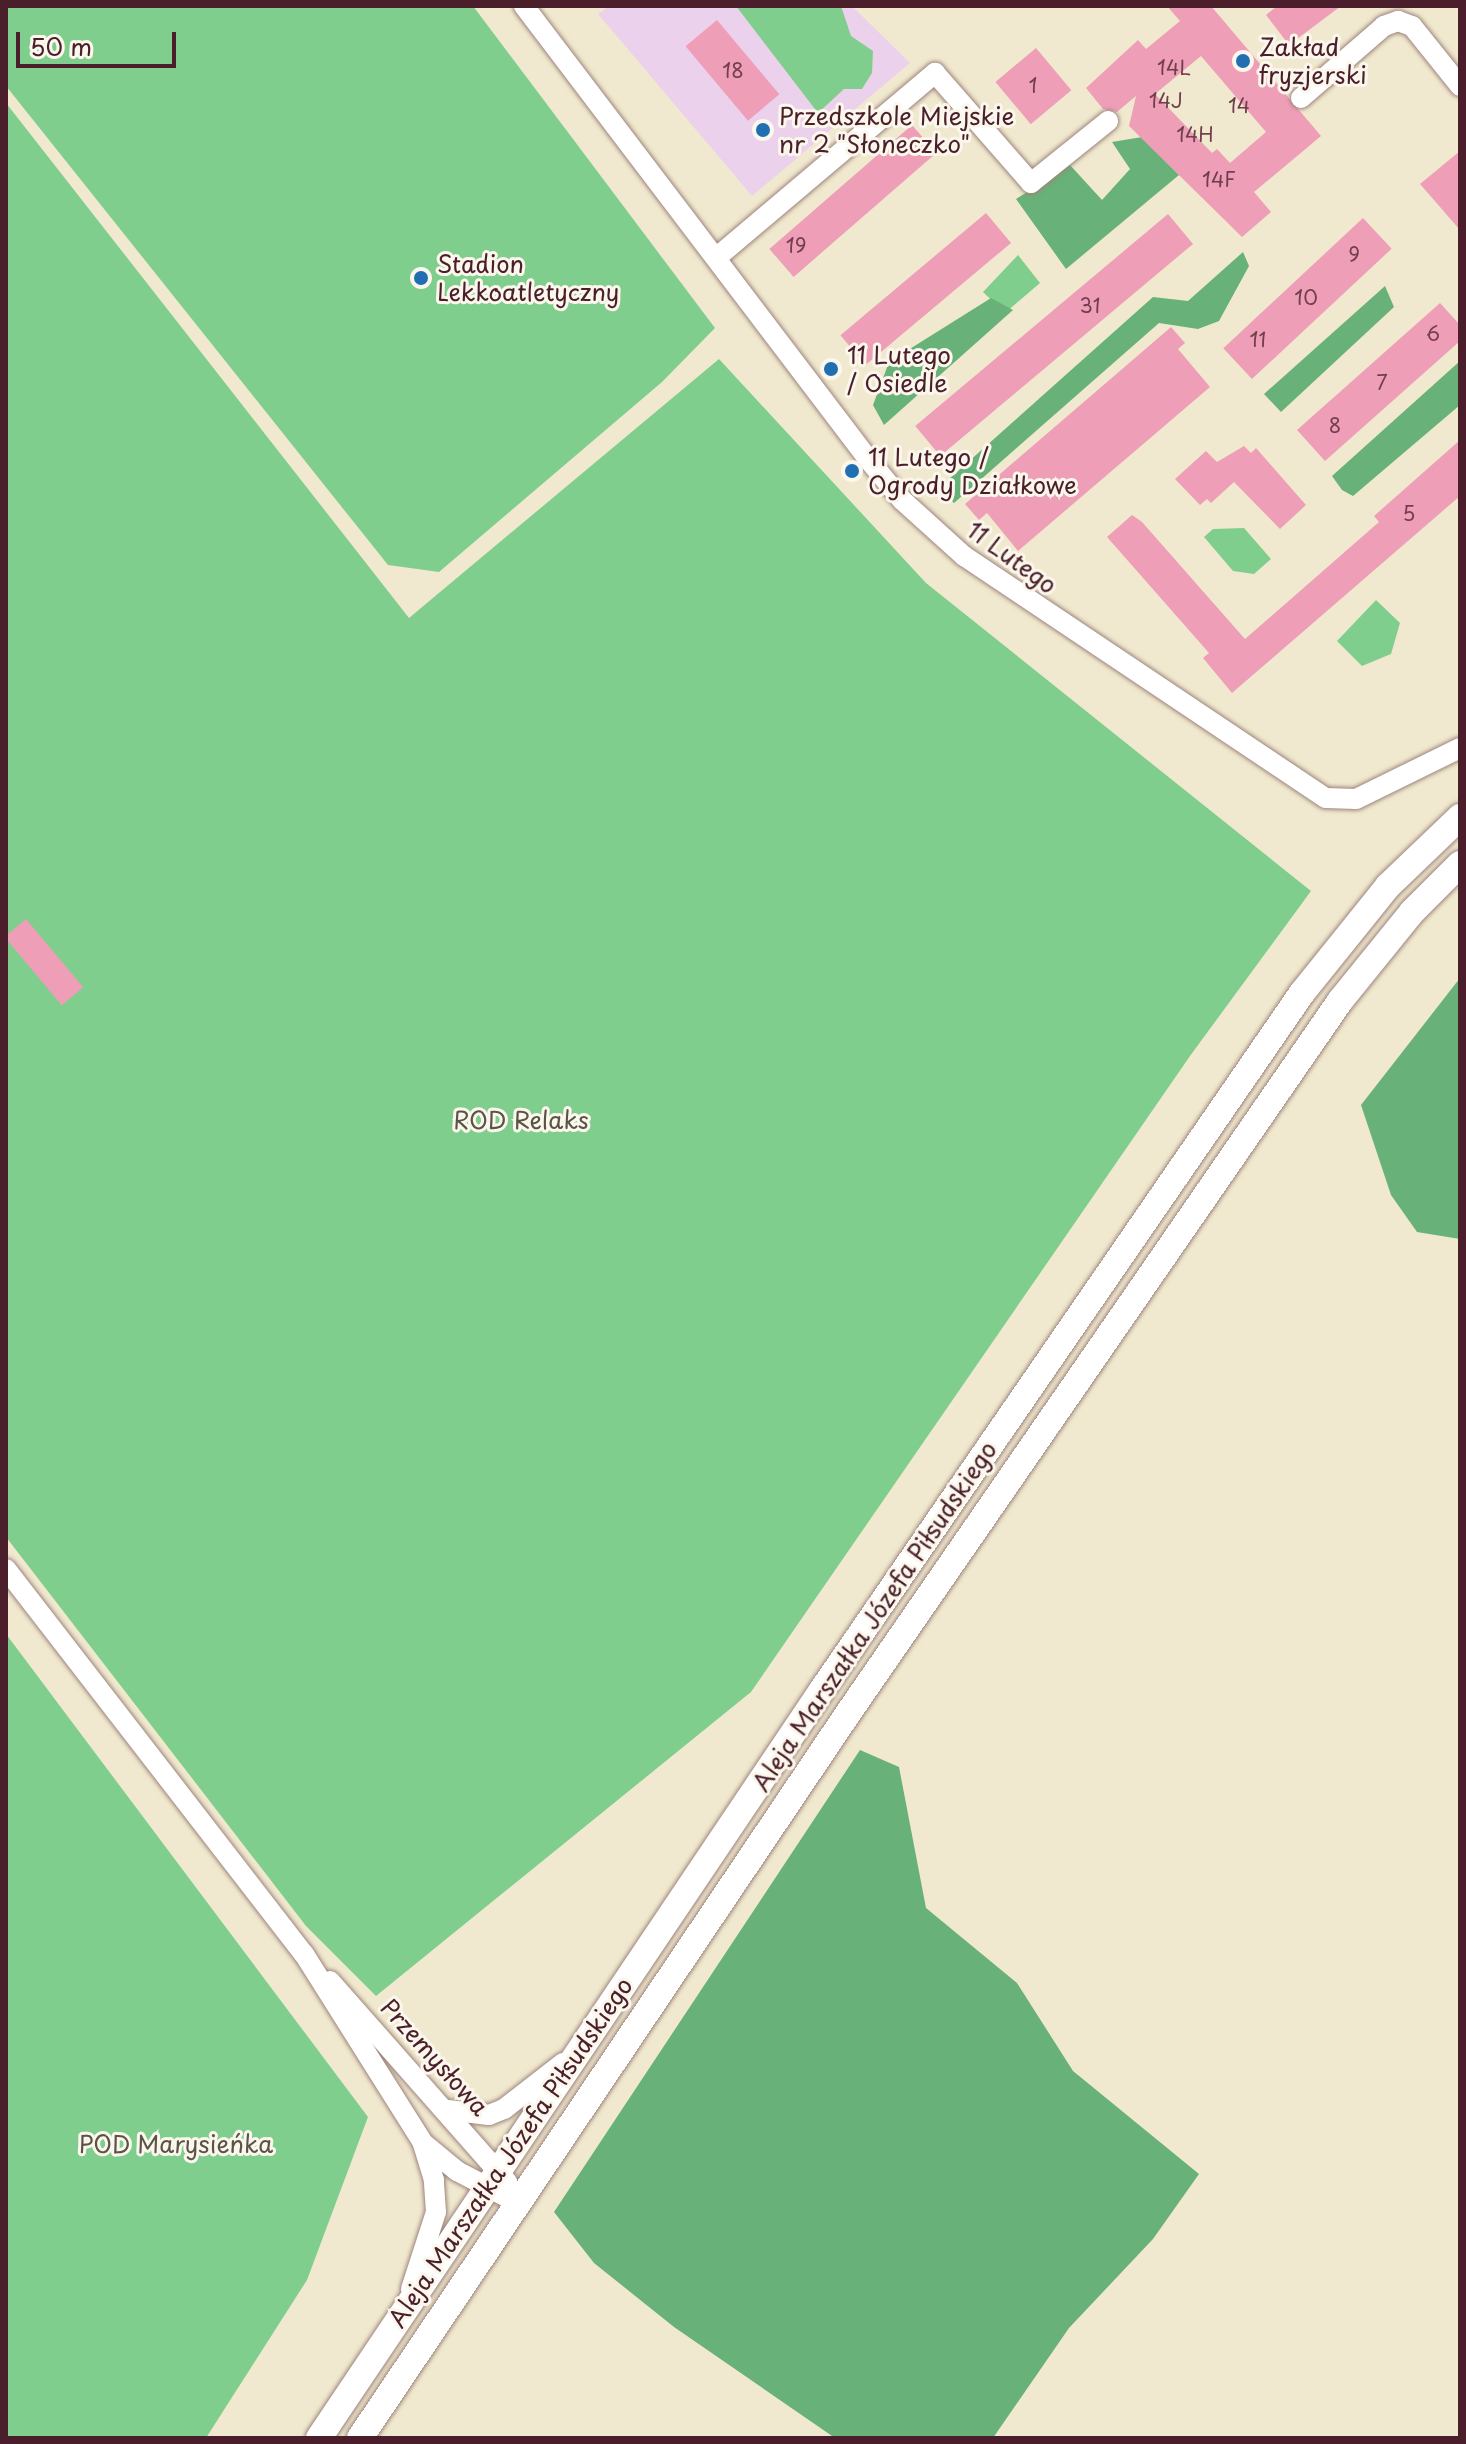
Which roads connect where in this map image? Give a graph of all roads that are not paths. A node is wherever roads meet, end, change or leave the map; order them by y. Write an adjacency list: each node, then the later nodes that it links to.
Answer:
1 (524, 6): 5 (street, 11 Lutego)
2 (1460, 86): 3 (street)
3 (1301, 98)
4 (1108, 121): 5 (street)
5 (716, 258): 6 (street, 11 Lutego)
6 (1460, 748)
7 (1460, 817): 11 (main road, Aleja Marszałka Józefa Piłsudskiego)
8 (1460, 864): 15 (main road, Aleja Marszałka Józefa Piłsudskiego)
9 (6, 1569): 10 (street, Przemysłowa)
10 (304, 1954): 12 (street, Przemysłowa); 13 (street, Przemysłowa)
11 (580, 2048): 12 (street); 14 (main road, Aleja Marszałka Józefa Piłsudskiego)
12 (448, 2110): 14 (street, Przemysłowa)
13 (423, 2143): 14 (street, Przemysłowa); 16 (street)
14 (493, 2178): 15 (street, Przemysłowa); 16 (main road, Aleja Marszałka Józefa Piłsudskiego)
15 (518, 2203): 18 (main road, Aleja Marszałka Józefa Piłsudskiego)
16 (403, 2309): 17 (main road, Aleja Marszałka Józefa Piłsudskiego)
17 (319, 2438)
18 (360, 2438)

